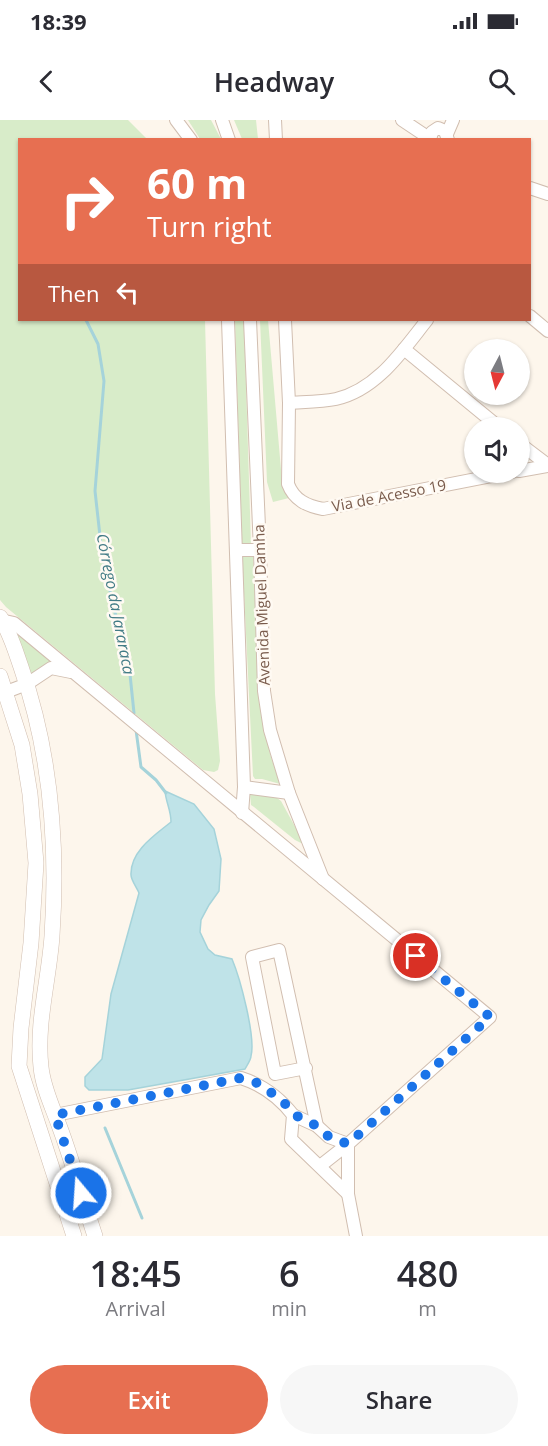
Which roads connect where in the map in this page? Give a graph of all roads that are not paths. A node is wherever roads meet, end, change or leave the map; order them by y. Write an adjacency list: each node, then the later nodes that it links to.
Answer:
1 (176, 120): 8 (street)
2 (222, 120): 9 (street)
3 (275, 120): 10 (street)
4 (402, 120): 7 (street)
5 (407, 120): 7 (street)
6 (453, 120): 7 (street)
7 (441, 134)
8 (190, 138)
9 (228, 138)
10 (276, 138)
11 (531, 188): 12 (street)
12 (547, 194)
13 (531, 317): 18 (street)
14 (228, 321): 26 (street, Avenida Miguel Damha)
15 (250, 321): 27 (street, Avenida Miguel Damha)
16 (285, 321): 20 (street)
17 (426, 321): 19 (street)
18 (548, 331)
19 (404, 349): 20 (street); 21 (street)
20 (289, 403): 25 (street, Via de Acesso 19)
21 (487, 417)
22 (530, 451): 23 (street)
23 (548, 465): 24 (street)
24 (530, 469)
25 (464, 481)
26 (236, 550): 27 (street); 33 (street, Avenida Miguel Damha)
27 (260, 550): 34 (street, Avenida Miguel Damha)
28 (1, 620): 29 (street); 31 (street)
29 (72, 672): 31 (street); 35 (street)
30 (0, 676): 32 (street)
31 (27, 684): 32 (street); 40 (street)
32 (6, 692): 38 (street)
33 (244, 787): 34 (street); 35 (street, Avenida Miguel Damha)
34 (289, 793): 36 (street, Avenida Miguel Damha)
35 (242, 813): 36 (street)
36 (324, 880): 43 (street)
37 (306, 1068): 37 (street); 41 (street)
38 (33, 1109): 40 (street); 42 (street)
39 (293, 1114): 40 (street); 41 (street); 44 (street)
40 (55, 1116): 42 (street); 47 (street)
41 (317, 1126): 43 (street)
42 (42, 1136): 46 (street)
43 (348, 1144): 44 (street); 45 (street)
44 (320, 1166): 45 (street)
45 (348, 1194): 48 (street)
46 (74, 1236)
47 (95, 1236)
48 (356, 1236)

